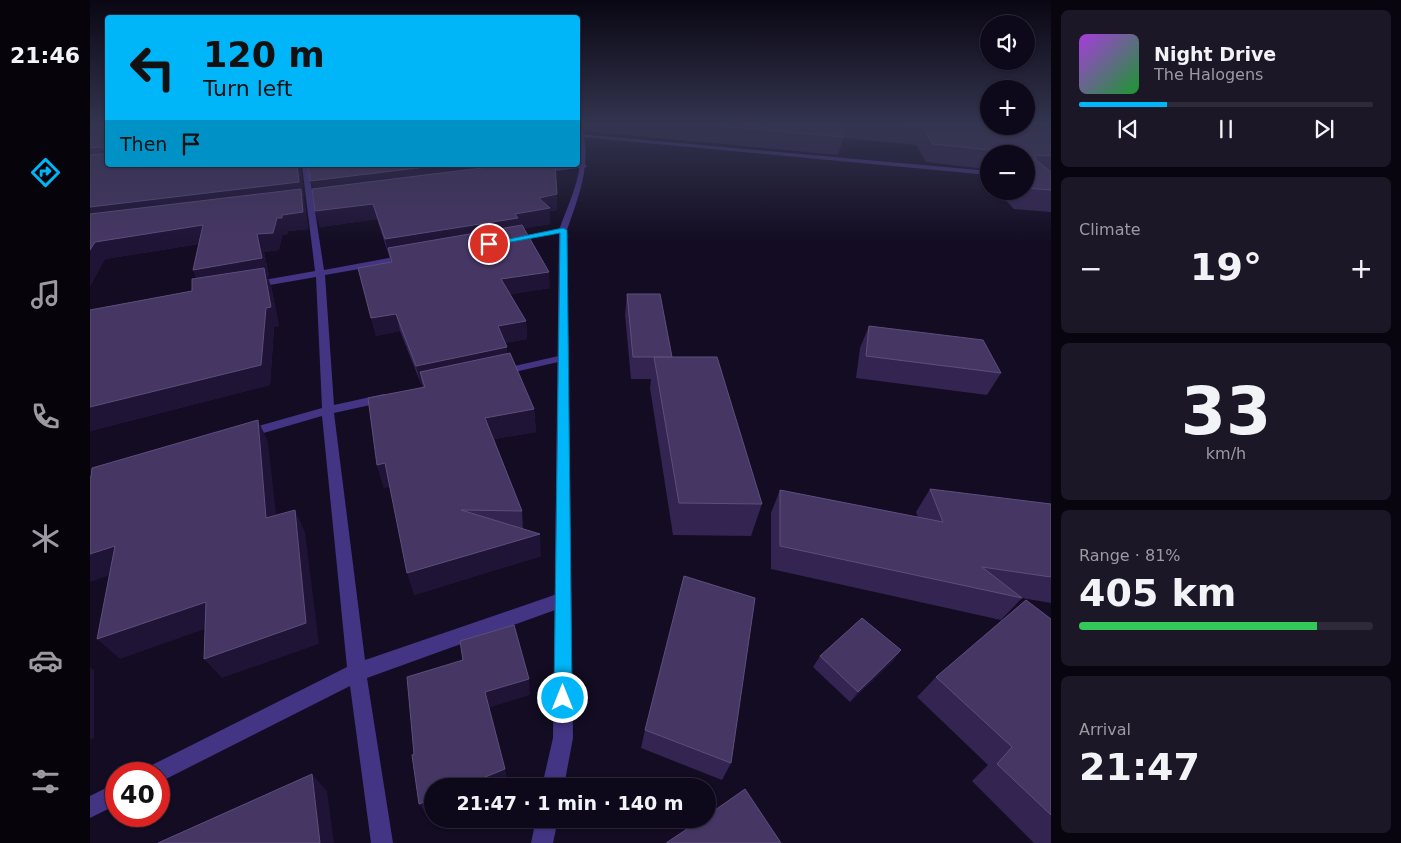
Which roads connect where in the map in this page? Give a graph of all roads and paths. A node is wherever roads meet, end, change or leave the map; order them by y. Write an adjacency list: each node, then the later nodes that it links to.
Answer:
1 (907, 164): 6 (street)
2 (585, 166): 5 (street); 8 (street)
3 (305, 167): 11 (street)
4 (577, 167): 7 (street)
5 (580, 167)
6 (980, 172)
7 (526, 173)
8 (563, 230): 9 (street); 13 (street)
9 (505, 241)
10 (418, 256): 11 (street)
11 (320, 273): 12 (street); 16 (street)
12 (243, 286)
13 (564, 358): 14 (street); 18 (street)
14 (488, 375)
15 (394, 395): 16 (street)
16 (328, 410): 17 (street); 19 (street)
17 (233, 438)
18 (563, 600): 19 (street); 21 (street)
19 (357, 672): 20 (street); 25 (street)
20 (170, 766)
21 (555, 778)
22 (105, 800): 23 (street)
23 (90, 807)
24 (544, 828): 26 (street)
25 (382, 843)
26 (542, 843)

